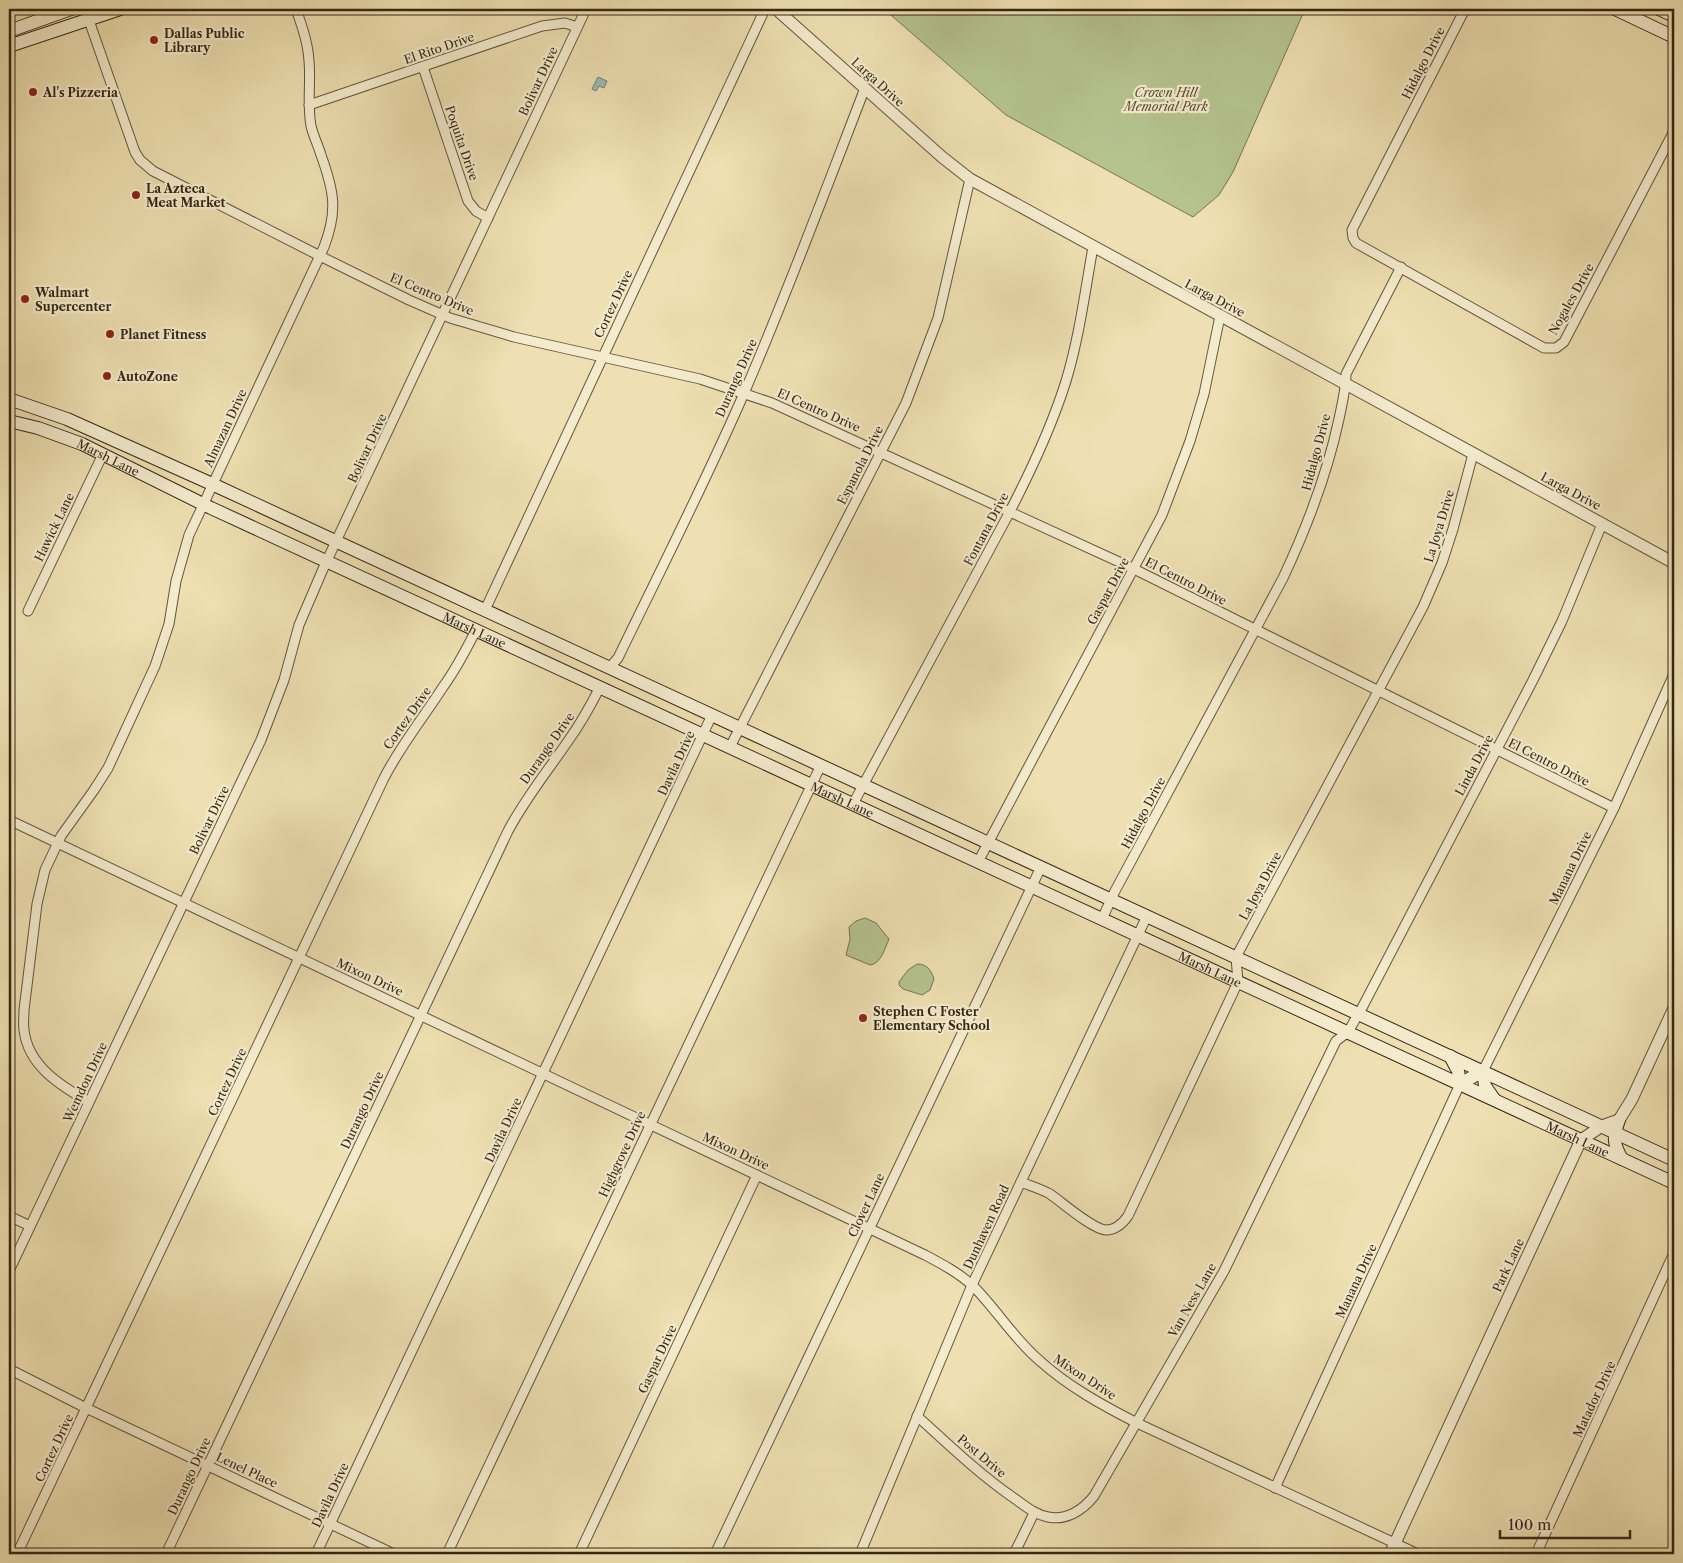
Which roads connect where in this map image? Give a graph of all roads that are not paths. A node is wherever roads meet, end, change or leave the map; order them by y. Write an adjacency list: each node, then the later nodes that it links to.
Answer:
1 (71, 9): 13 (main road)
2 (120, 9): 10 (main road)
3 (296, 9): 18 (street, Almazan Drive)
4 (586, 9): 12 (street, Bolivar Drive)
5 (765, 9): 27 (street, Cortez Drive)
6 (776, 9): 17 (street, Larga Drive)
7 (1465, 9): 24 (street, Hidalgo Drive)
8 (1615, 9): 14 (main road)
9 (1659, 9): 11 (main road)
10 (87, 14): 15 (main road); 23 (street, El Centro Drive)
11 (1674, 16)
12 (578, 27): 16 (street, El Rito Drive); 21 (street, Bolivar Drive)
13 (9, 31)
14 (1674, 37)
15 (9, 46)
16 (423, 67): 18 (street, El Rito Drive); 21 (street, Poquita Drive)
17 (865, 88): 20 (street, Larga Drive); 30 (street, Durango Drive)
18 (309, 105): 23 (street, Almazan Drive)
19 (1674, 132): 24 (street, Nogales Drive)
20 (970, 179): 22 (street, Larga Drive); 35 (street, Espanola Drive)
21 (488, 218): 25 (street, Bolivar Drive)
22 (1093, 247): 26 (street, Larga Drive); 40 (street, Fontana Drive)
23 (320, 256): 25 (street, El Centro Drive); 38 (street, Almazan Drive)
24 (1401, 267): 28 (street, Hidalgo Drive)
25 (443, 315): 27 (street, El Centro Drive); 42 (street, Bolivar Drive)
26 (1220, 316): 28 (street, Larga Drive); 45 (street, Gaspar Drive)
27 (603, 356): 30 (street, El Centro Drive); 46 (street, Cortez Drive)
28 (1346, 384): 37 (street, Larga Drive); 49 (street, Hidalgo Drive)
29 (9, 391): 32 (main road)
30 (744, 392): 35 (street, El Centro Drive); 50 (street, Durango Drive)
31 (9, 399): 32 (main road, Marsh Lane)
32 (30, 405): 34 (main road, Marsh Lane)
33 (9, 421): 36 (main road, Marsh Lane)
34 (110, 440): 36 (main road); 38 (main road, Marsh Lane)
35 (881, 452): 40 (street, El Centro Drive); 55 (street, Espanola Drive)
36 (103, 454): 39 (main road, Marsh Lane); 47 (street, Hawick Lane)
37 (1473, 454): 41 (street, Larga Drive); 53 (street, La Joya Drive)
38 (212, 484): 39 (street, Almazan Drive); 42 (main road, Marsh Lane)
39 (203, 504): 43 (main road, Marsh Lane); 66 (street, Almazan Drive)
40 (1010, 511): 45 (street, El Centro Drive); 61 (street, Fontana Drive)
41 (1602, 524): 44 (street, Larga Drive); 58 (street, Linda Drive)
42 (337, 541): 43 (street, Bolivar Drive); 46 (main road, Marsh Lane)
43 (327, 561): 48 (main road, Marsh Lane); 71 (street, Bolivar Drive)
44 (1674, 563)
45 (1134, 569): 49 (street, El Centro Drive); 65 (street, Gaspar Drive)
46 (485, 610): 48 (main road); 50 (main road, Marsh Lane)
47 (28, 611)
48 (476, 630): 52 (main road, Marsh Lane); 76 (street, Cortez Drive)
49 (1256, 630): 53 (street, El Centro Drive); 70 (street, Hidalgo Drive)
50 (610, 668): 52 (main road); 54 (main road, Marsh Lane)
51 (1674, 674): 63 (street, Manana Drive)
52 (600, 687): 56 (main road, Marsh Lane); 80 (street, Durango Drive)
53 (1379, 690): 58 (street, El Centro Drive); 75 (street, La Joya Drive)
54 (712, 715): 55 (main road, Marsh Lane); 56 (street, Davila Drive)
55 (740, 728): 57 (street, Espanola Drive); 59 (main road, Marsh Lane)
56 (703, 735): 57 (main road, Marsh Lane); 84 (street, Davila Drive)
57 (730, 747): 60 (main road, Marsh Lane)
58 (1496, 750): 63 (street, El Centro Drive); 79 (street, Linda Drive)
59 (821, 765): 60 (street, Highgrove Drive); 61 (main road, Marsh Lane)
60 (811, 785): 62 (main road, Marsh Lane); 89 (street, Highgrove Drive)
61 (863, 785): 62 (street, Fontana Drive); 65 (main road, Marsh Lane)
62 (853, 804): 67 (main road, Marsh Lane)
63 (1614, 808): 83 (street, Manana Drive)
64 (9, 820): 66 (street, Mixon Drive)
65 (987, 842): 67 (street, Gaspar Drive); 68 (main road, Marsh Lane)
66 (57, 843): 71 (street, Mixon Drive); 87 (street, Almazan Drive)
67 (978, 862): 69 (main road, Marsh Lane)
68 (1041, 867): 69 (street, Clover Lane); 70 (main road, Marsh Lane)
69 (1032, 887): 73 (main road, Marsh Lane); 100 (street, Clover Lane)
70 (1111, 899): 72 (main road, Marsh Lane); 73 (street, Hidalgo Drive)
71 (183, 903): 76 (street, Mixon Drive); 87 (street, Wemdon Drive)
72 (1147, 916): 74 (street, Dunhaven Road); 75 (main road, Marsh Lane)
73 (1102, 919): 74 (main road, Marsh Lane)
74 (1138, 935): 77 (main road, Marsh Lane); 96 (street, Dunhaven Road)
75 (1236, 957): 77 (street); 79 (main road, Marsh Lane)
76 (300, 958): 80 (street, Mixon Drive); 105 (street, Cortez Drive)
77 (1238, 982): 81 (main road, Marsh Lane); 96 (street)
78 (1674, 1008): 91 (street)
79 (1359, 1014): 81 (street, Van Ness Lane); 82 (main road, Marsh Lane)
80 (421, 1015): 84 (street, Mixon Drive); 108 (street, Durango Drive)
81 (1348, 1032): 85 (main road, Marsh Lane); 107 (street, Van Ness Lane)
82 (1450, 1056): 83 (main road, Marsh Lane); 85 (main road)
83 (1483, 1071): 85 (main road); 86 (main road); 88 (main road, Marsh Lane)
84 (544, 1073): 89 (street, Mixon Drive); 111 (street, Davila Drive)
85 (1460, 1084): 86 (main road, Marsh Lane); 109 (street, Manana Drive)
86 (1495, 1100): 92 (main road, Marsh Lane)
87 (89, 1102): 99 (street, Wemdon Drive)
88 (1572, 1112): 90 (main road, Marsh Lane); 92 (main road)
89 (650, 1124): 95 (street, Mixon Drive); 117 (street, Highgrove Drive)
90 (1602, 1126): 91 (main road, Marsh Lane); 92 (street)
91 (1617, 1126): 93 (main road); 94 (main road, Marsh Lane)
92 (1581, 1140): 93 (main road, Marsh Lane); 112 (street, Park Lane)
93 (1622, 1159): 97 (main road, Marsh Lane)
94 (1674, 1160)
95 (757, 1175): 100 (street, Mixon Drive); 118 (street, Gaspar Drive)
96 (1021, 1182): 103 (street, Dunhaven Road)
97 (1674, 1183)
98 (9, 1216): 99 (street)
99 (30, 1226): 102 (street, Wemdon Drive)
100 (869, 1228): 103 (street, Mixon Drive); 119 (street, Clover Lane)
101 (1674, 1254): 123 (street, Matador Drive)
102 (9, 1271)
103 (972, 1285): 106 (street, Dunhaven Road); 107 (street, Mixon Drive)
104 (9, 1369): 105 (street, Lenel Place)
105 (86, 1408): 108 (street, Lenel Place); 113 (street, Cortez Drive)
106 (917, 1416): 110 (street, Post Drive); 120 (street, Dunhaven Road)
107 (1137, 1422): 109 (street, Mixon Drive); 110 (street, Van Ness Lane)
108 (208, 1466): 111 (street, Lenel Place); 114 (street, Durango Drive)
109 (1275, 1488): 112 (street, Mixon Drive)
110 (1034, 1512): 121 (street)
111 (330, 1524): 115 (street, Davila Drive); 116 (street, Lenel Place)
112 (1392, 1549): 122 (street, Mixon Drive)
113 (17, 1554)
114 (166, 1554)
115 (316, 1554)
116 (394, 1554)
117 (447, 1554)
118 (579, 1554)
119 (715, 1554)
120 (860, 1554)
121 (1014, 1554)
122 (1418, 1554)
123 (1536, 1554)

